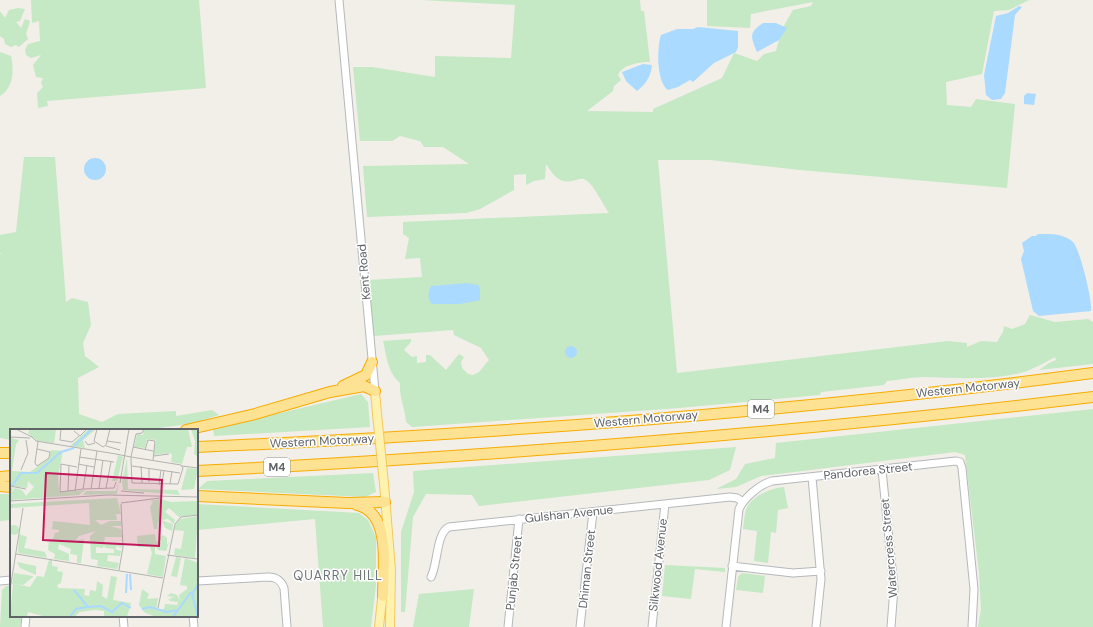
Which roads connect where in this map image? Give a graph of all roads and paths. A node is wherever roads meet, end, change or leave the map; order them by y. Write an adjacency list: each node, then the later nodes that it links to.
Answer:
1 (339, 0): 2 (street, Kent Road)
2 (372, 362): 4 (street, Kent Road); 5 (highway)
3 (1093, 373): 8 (highway, Western Motorway / M4)
4 (374, 391): 5 (highway); 15 (main road, Kent Road, bridge)
5 (330, 392): 7 (highway)
6 (1093, 397): 10 (highway, Western Motorway / M4)
7 (190, 429)
8 (198, 447)
9 (882, 470): 11 (street, Pandorea Street); 41 (street, Watercress Street); 42 (street, Pandorea Street)
10 (198, 471)
11 (812, 477): 16 (street, Pandorea Street); 23 (street)
12 (0, 486): 13 (highway)
13 (10, 487)
14 (198, 496): 17 (highway)
15 (385, 502): 17 (highway); 21 (main road, Kent Road)
16 (743, 502): 18 (street, Gulshan Avenue); 22 (street)
17 (348, 503): 26 (highway)
18 (665, 504): 19 (street, Gulshan Avenue); 38 (street, Silkwood Avenue)
19 (593, 512): 20 (street, Gulshan Avenue); 37 (street, Dhiman Street)
20 (519, 519): 24 (street, Gulshan Avenue); 36 (street, Punjab Street)
21 (389, 544): 26 (main road, Kent Road); 35 (main road, Kent Road)
22 (732, 566): 23 (street); 39 (street)
23 (821, 571): 40 (street)
24 (431, 578)
25 (198, 581): 33 (street)
26 (383, 596): 34 (main road, Kent Road)
27 (26, 617): 30 (street)
28 (123, 617): 31 (street)
29 (193, 617): 32 (street)
30 (25, 627)
31 (124, 627)
32 (194, 627)
33 (286, 627)
34 (379, 627)
35 (390, 627)
36 (508, 627)
37 (580, 627)
38 (652, 627)
39 (726, 627)
40 (816, 627)
41 (891, 627)
42 (972, 627)

